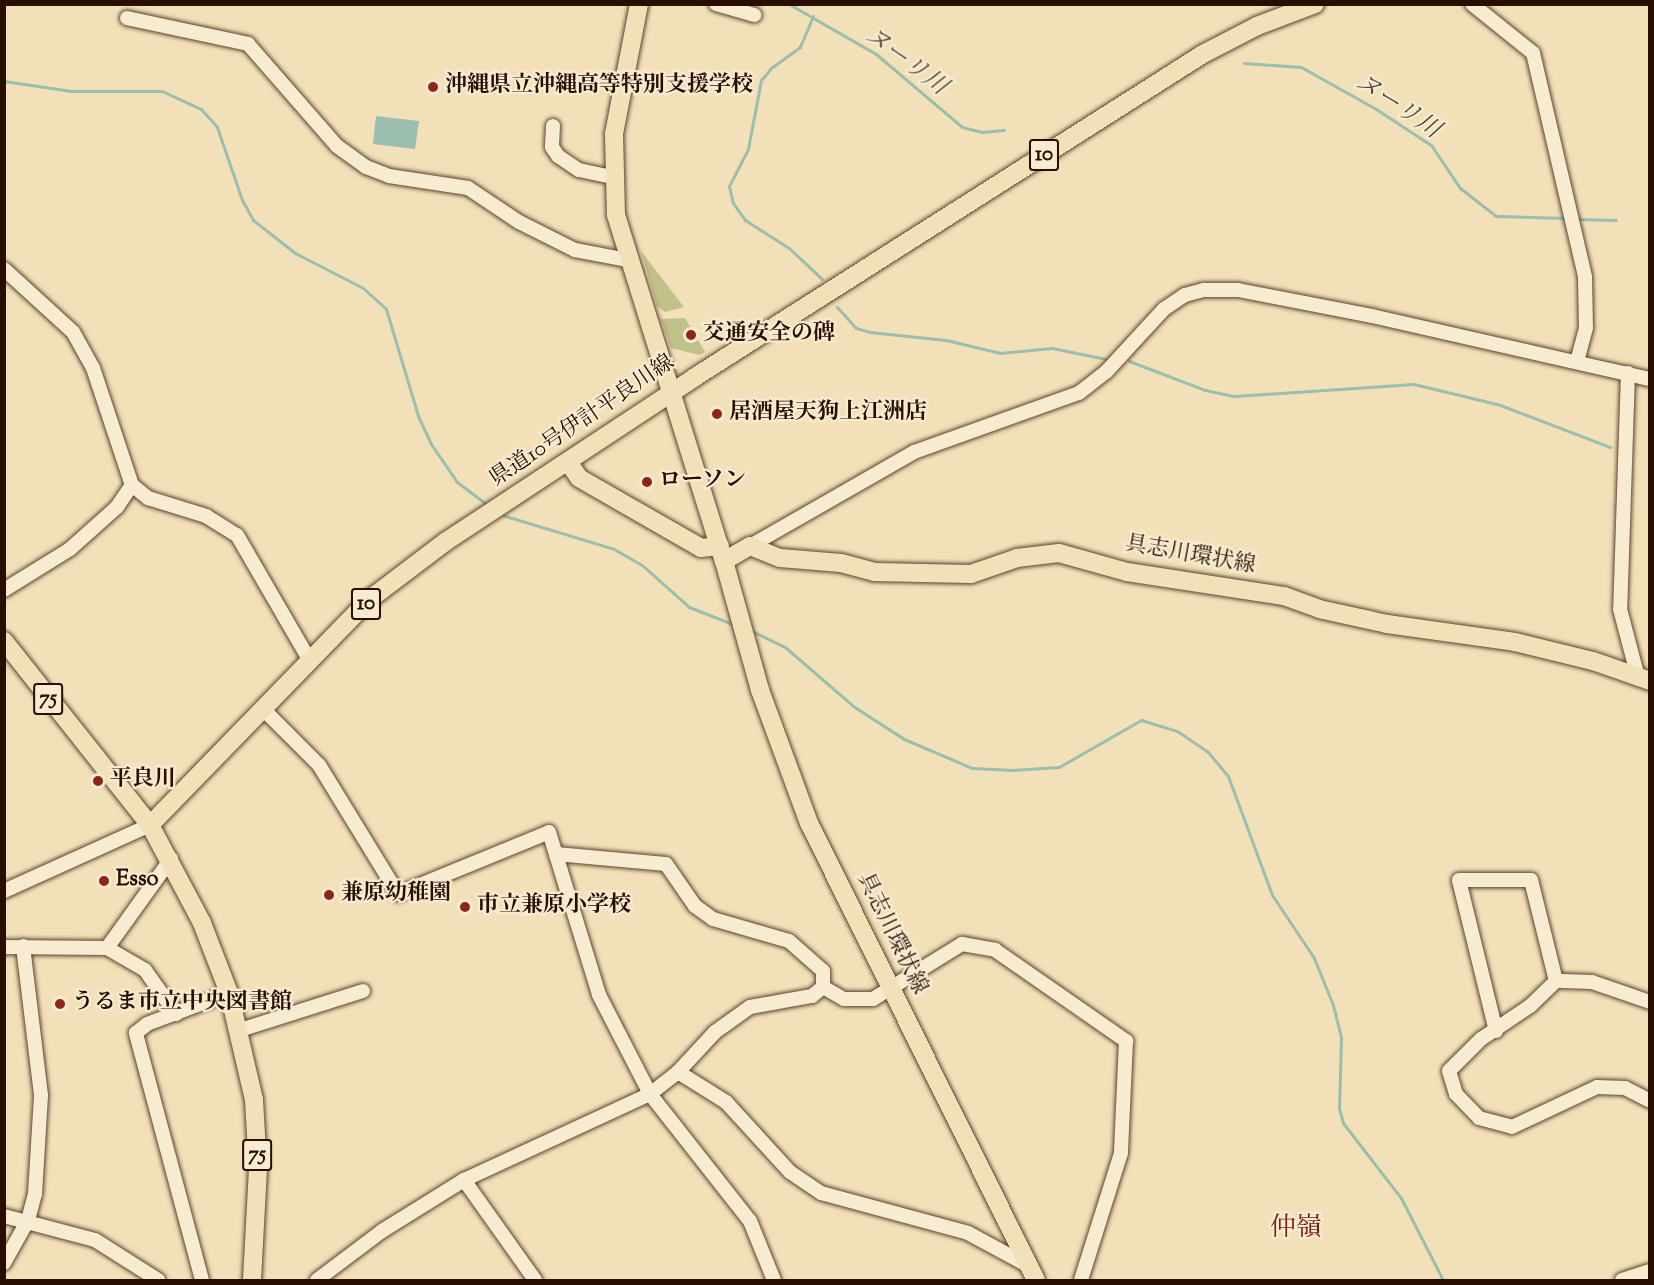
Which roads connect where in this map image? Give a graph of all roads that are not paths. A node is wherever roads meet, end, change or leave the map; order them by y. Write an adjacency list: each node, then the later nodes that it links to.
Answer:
1 (639, 4): 8 (main road, 具志川環状線)
2 (716, 4): 5 (street)
3 (1315, 4): 14 (main road, 県道10号伊計平良川線 / 10)
4 (1472, 4): 11 (street)
5 (754, 15)
6 (127, 18): 9 (street)
7 (554, 126): 8 (street)
8 (613, 177): 9 (main road, 具志川環状線)
9 (628, 260): 14 (main road, 具志川環状線)
10 (4, 269): 16 (street)
11 (1577, 362): 12 (street); 17 (street)
12 (1628, 373): 13 (street); 22 (street)
13 (1650, 379)
14 (671, 393): 15 (main road, 県道10号伊計平良川線 / 10); 18 (main road, 具志川環状線)
15 (568, 462): 18 (main road); 21 (main road, 県道10号伊計平良川線 / 10)
16 (132, 485): 19 (street); 21 (street)
17 (750, 546): 18 (main road); 22 (main road, 具志川環状線)
18 (722, 554): 33 (main road, 具志川環状線)
19 (4, 590)
20 (4, 641): 24 (main road, 75)
21 (310, 661): 23 (main road, 県道10号伊計平良川線 / 10)
22 (1643, 678)
23 (263, 709): 24 (main road, 県道10号伊計平良川線 / 10); 25 (street)
24 (150, 825): 26 (main road, 75); 27 (street)
25 (556, 854): 32 (street); 41 (street)
26 (171, 859): 30 (street); 35 (main road, 75)
27 (4, 891)
28 (23, 946): 29 (street); 30 (street); 45 (street)
29 (4, 947)
30 (107, 948): 37 (street)
31 (1556, 981): 36 (street); 39 (street); 39 (street)
32 (823, 987): 33 (street); 40 (street)
33 (892, 990): 48 (main road, 具志川環状線); 55 (street)
34 (363, 991): 38 (street)
35 (229, 993): 37 (street); 38 (main road, 75)
36 (1650, 1002)
37 (176, 1014): 50 (street)
38 (240, 1030): 51 (main road, 75)
39 (1496, 1031): 42 (street)
40 (678, 1072): 41 (street); 48 (street)
41 (650, 1094): 43 (street); 54 (street)
42 (1650, 1101)
43 (464, 1180): 52 (street); 53 (street)
44 (4, 1216): 45 (street)
45 (28, 1220): 46 (street); 49 (street)
46 (4, 1263)
47 (1650, 1271): 56 (street)
48 (1033, 1274)
49 (158, 1281)
50 (202, 1281)
51 (252, 1281)
52 (317, 1281)
53 (535, 1281)
54 (774, 1281)
55 (1081, 1281)
56 (1622, 1281)

